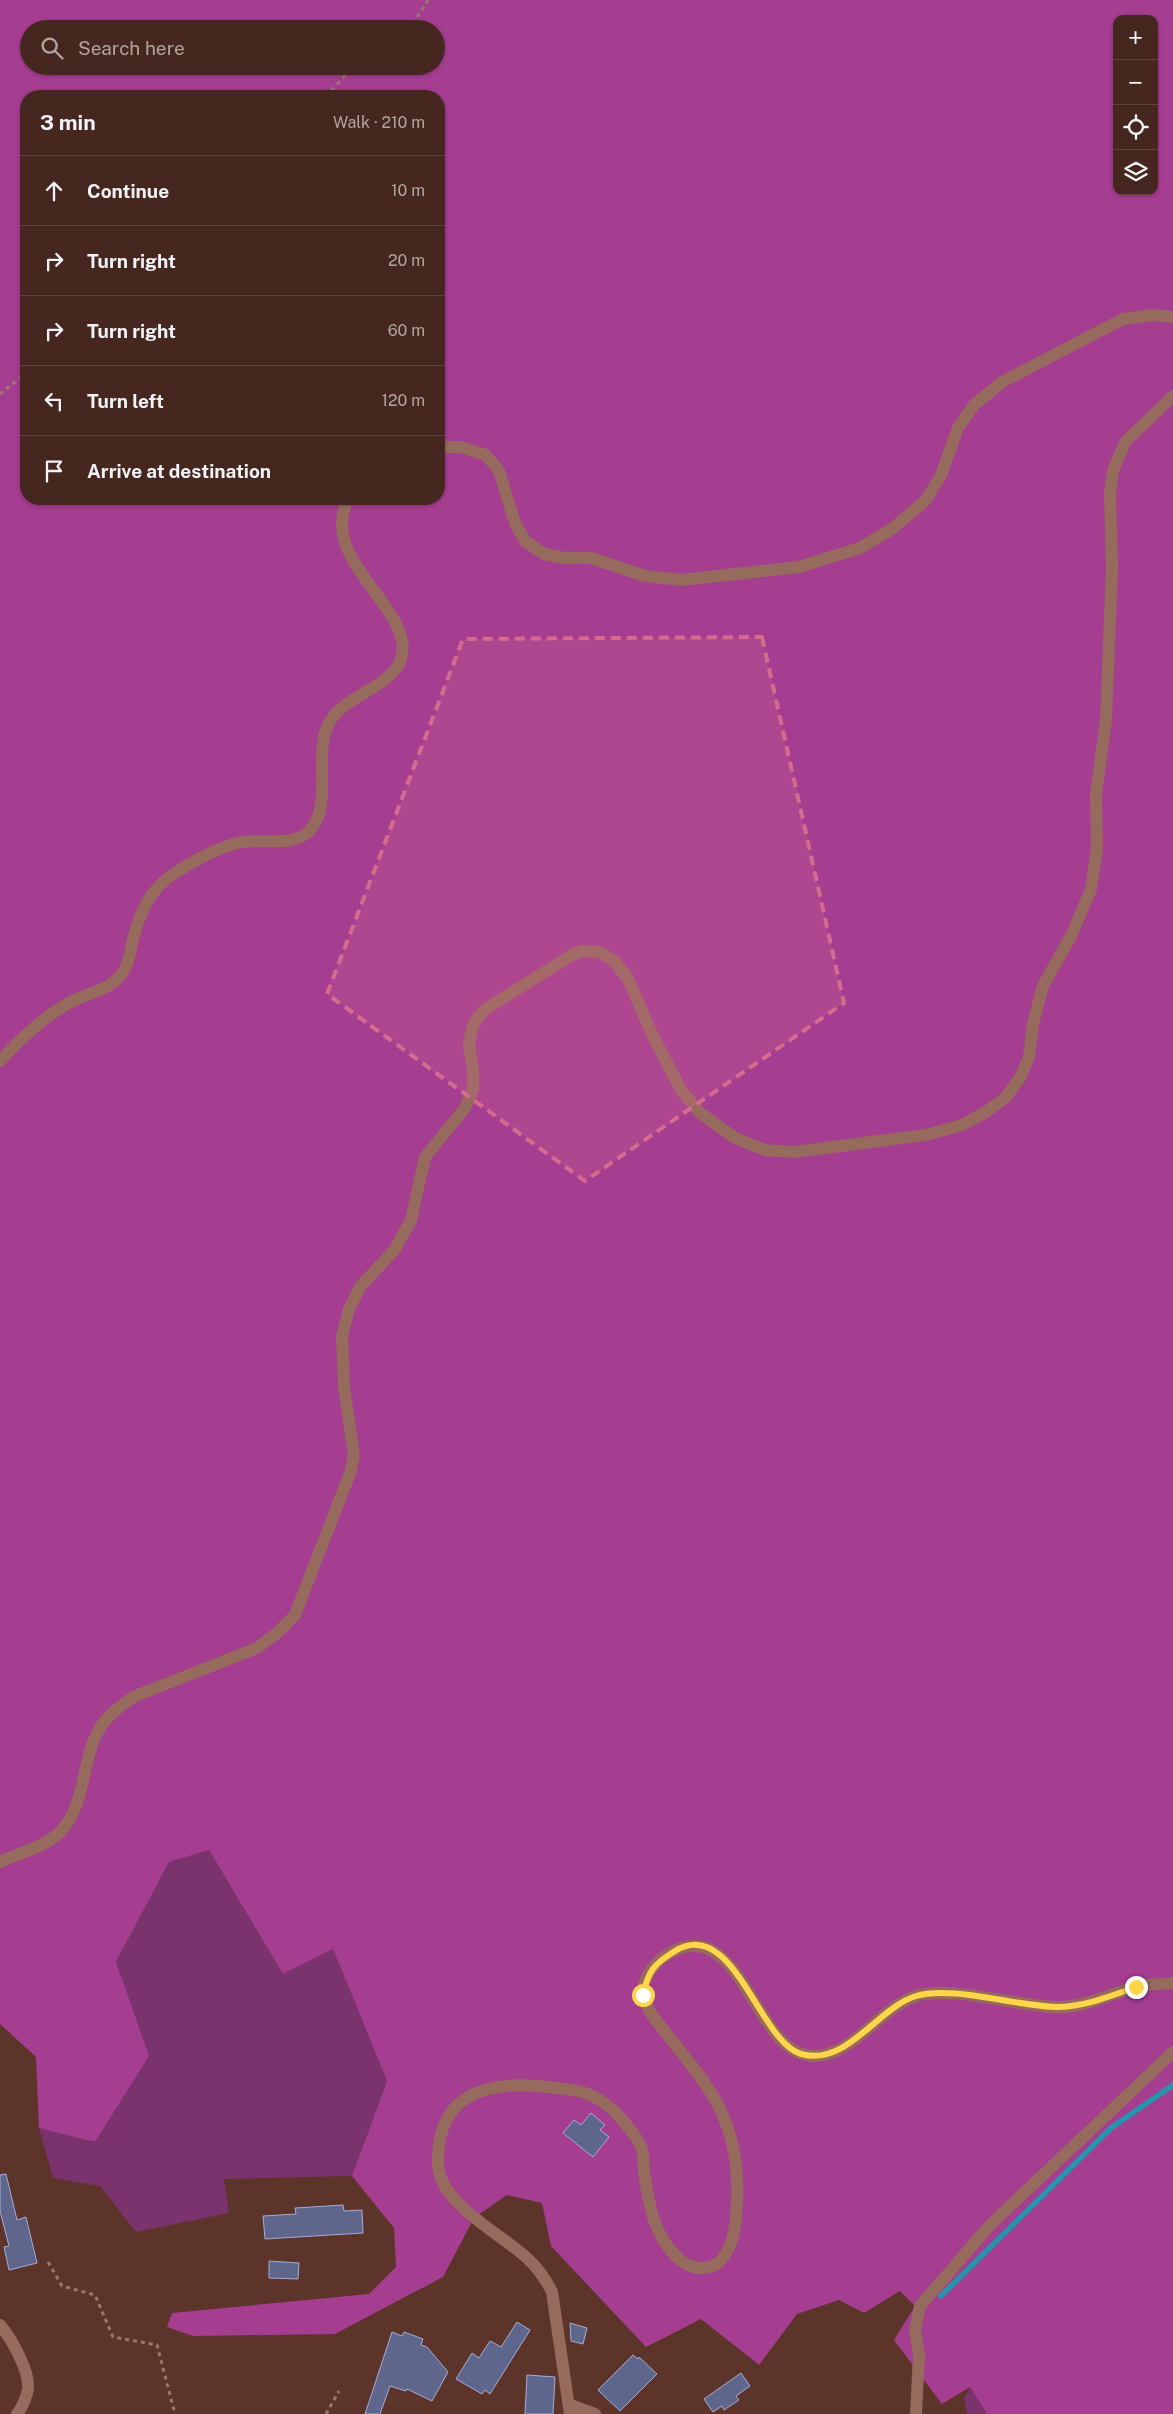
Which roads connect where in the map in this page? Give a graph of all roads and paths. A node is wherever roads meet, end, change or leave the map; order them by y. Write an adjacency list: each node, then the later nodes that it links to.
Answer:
1 (428, 0): 2 (path)
2 (415, 20)
3 (346, 75): 4 (path)
4 (332, 90)
5 (1173, 317): 9 (street)
6 (20, 378): 7 (path)
7 (0, 394)
8 (1173, 396): 12 (street)
9 (445, 447)
10 (346, 505): 11 (street)
11 (0, 1061)
12 (0, 1862)
13 (1173, 1982): 18 (street)
14 (1173, 2052): 23 (street)
15 (48, 2262): 20 (path)
16 (0, 2325): 19 (street)
17 (339, 2391): 21 (path)
18 (570, 2409): 22 (street)
19 (17, 2414)
20 (175, 2414)
21 (326, 2414)
22 (595, 2414)
23 (916, 2414)

